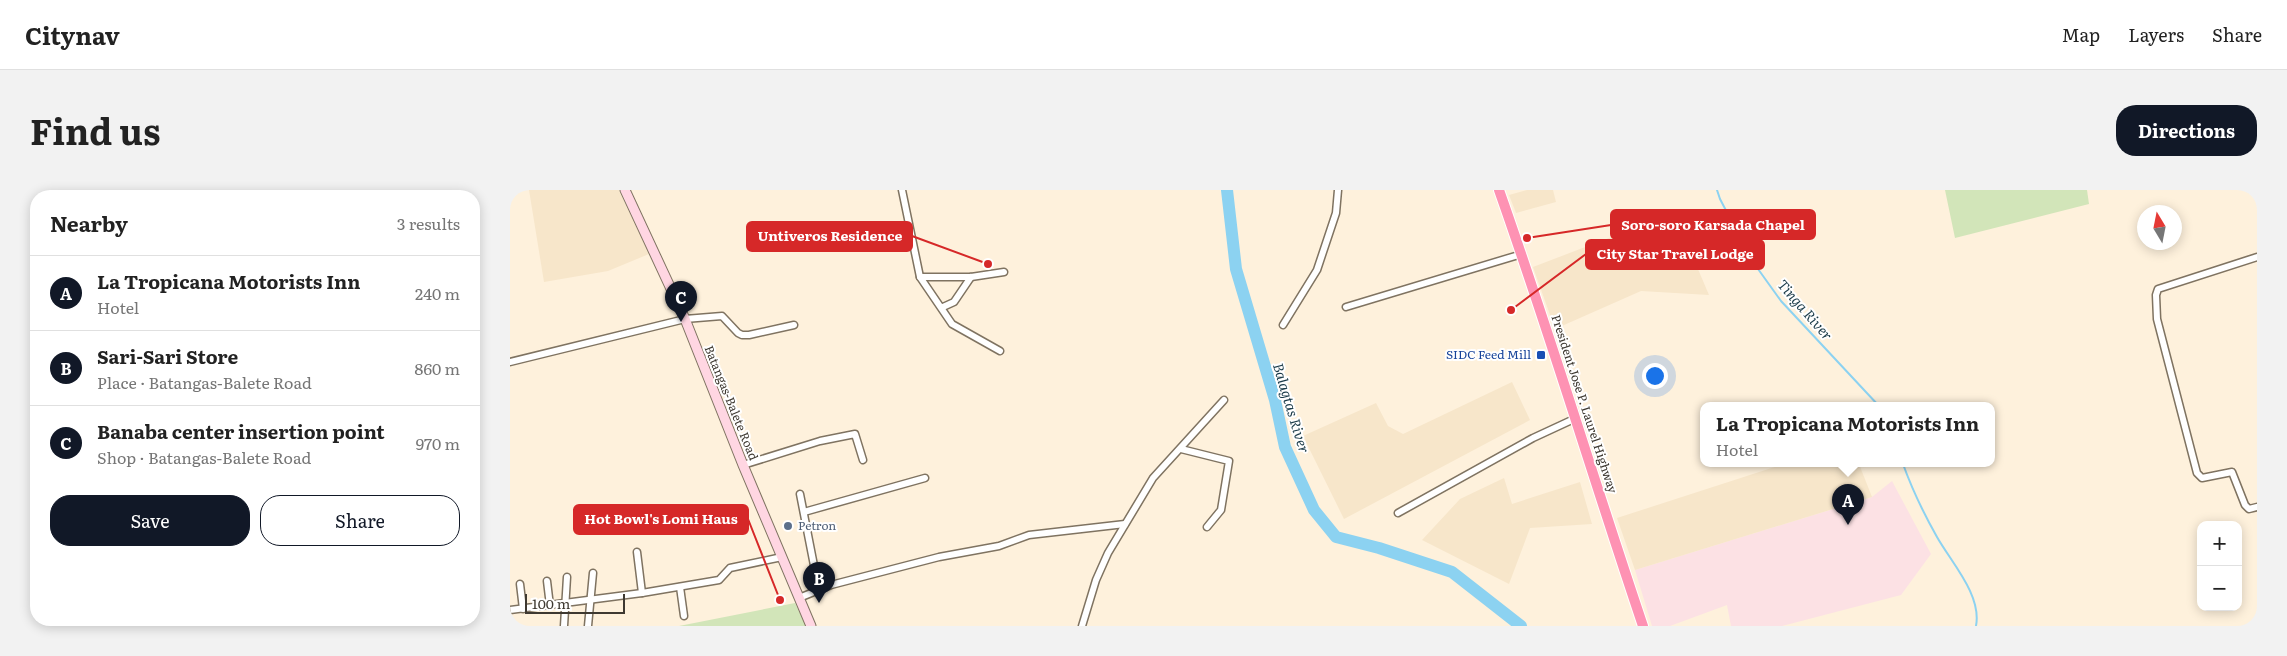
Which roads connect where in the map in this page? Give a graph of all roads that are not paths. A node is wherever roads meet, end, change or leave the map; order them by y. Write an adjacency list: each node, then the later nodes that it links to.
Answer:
1 (625, 190): 12 (main road, Batangas-Balete Road)
2 (902, 190): 8 (street)
3 (1338, 190): 14 (street)
4 (1499, 190): 5 (highway, President Jose P. Laurel Highway)
5 (1522, 254): 11 (street); 18 (highway, President Jose P. Laurel Highway)
6 (2257, 257): 24 (street)
7 (1004, 272): 9 (street)
8 (920, 277): 9 (street); 10 (street)
9 (972, 277): 10 (street)
10 (943, 307): 15 (street)
11 (1346, 307)
12 (685, 318): 13 (street); 16 (street); 21 (main road, Batangas-Balete Road)
13 (794, 325)
14 (1283, 325)
15 (1000, 350)
16 (510, 362)
17 (1224, 400): 19 (street)
18 (1574, 419): 26 (street); 49 (highway, President Jose P. Laurel Highway)
19 (1182, 448): 27 (street); 28 (street)
20 (863, 460): 21 (street)
21 (742, 466): 30 (main road, Batangas-Balete Road)
22 (925, 478): 25 (street)
23 (800, 494): 25 (street)
24 (2257, 507)
25 (804, 512): 36 (street)
26 (1398, 513)
27 (1125, 524): 36 (street); 48 (street)
28 (1207, 527)
29 (638, 552): 37 (street)
30 (782, 557): 35 (street); 38 (main road, Batangas-Balete Road)
31 (593, 573): 39 (street)
32 (567, 577): 40 (street)
33 (547, 581): 41 (street)
34 (520, 584): 42 (street)
35 (680, 587): 37 (street); 44 (street)
36 (819, 591): 38 (street)
37 (642, 594): 39 (street)
38 (799, 598): 47 (main road, Batangas-Balete Road)
39 (590, 600): 40 (street); 46 (street)
40 (566, 604): 41 (street); 45 (street)
41 (550, 606): 42 (street)
42 (523, 609): 43 (street)
43 (510, 610)
44 (684, 616)
45 (564, 626)
46 (588, 626)
47 (812, 626)
48 (1082, 626)
49 (1643, 626)

